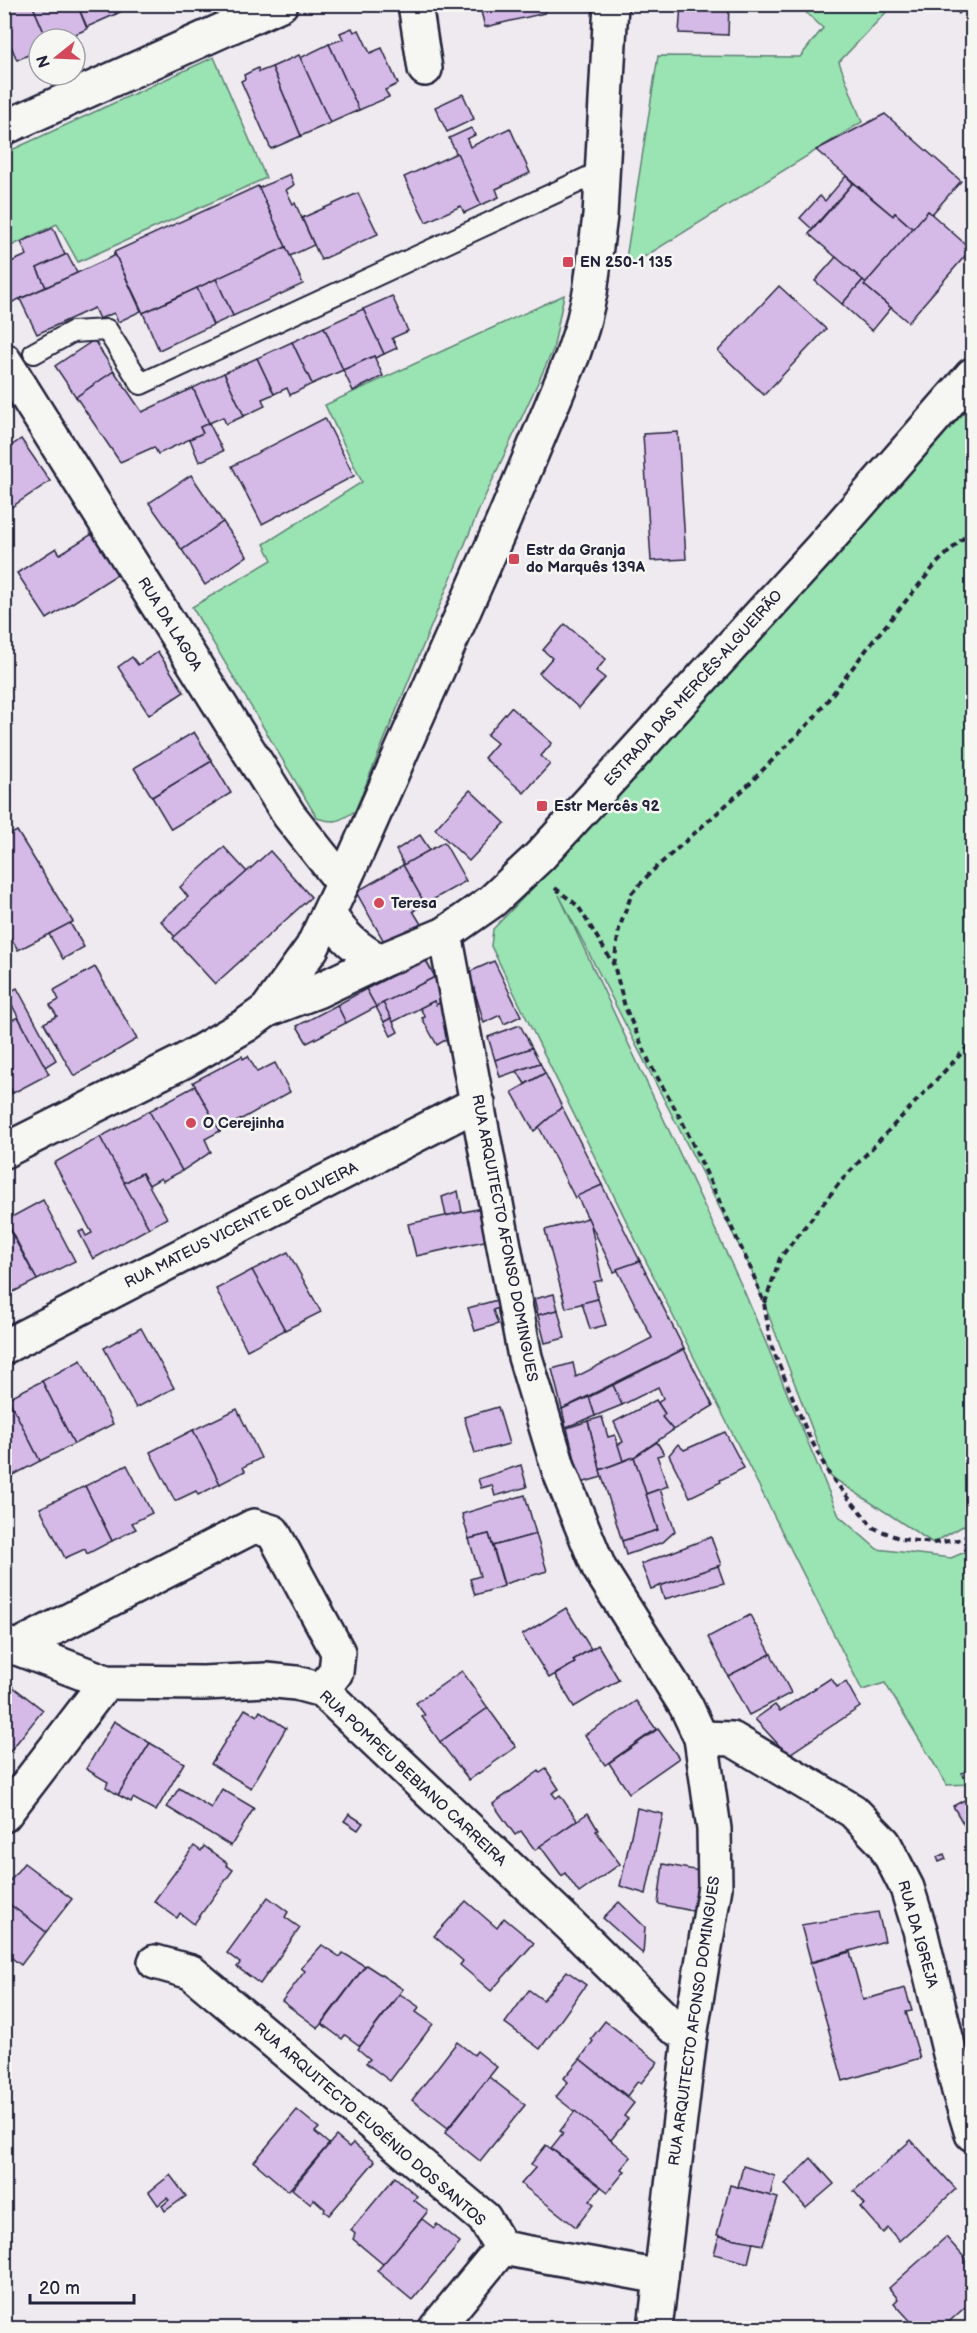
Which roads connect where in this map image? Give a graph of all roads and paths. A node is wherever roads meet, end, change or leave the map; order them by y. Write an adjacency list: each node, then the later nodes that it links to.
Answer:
1 (281, 4): 5 (street)
2 (415, 4): 4 (street)
3 (611, 4): 6 (street)
4 (425, 69)
5 (4, 128)
6 (603, 171): 7 (lane); 12 (street)
7 (20, 356): 9 (street, RUA DA LAGOA)
8 (972, 375): 11 (street, ESTRADA DAS MERCÊS-ALGUEIRÃO)
9 (16, 403): 12 (street, RUA DA LAGOA)
10 (972, 530): 16 (path)
11 (528, 867): 14 (street, ESTRADA DAS MERCÊS-ALGUEIRÃO); 16 (path)
12 (343, 883): 13 (street)
13 (329, 914): 15 (street); 17 (street)
14 (445, 934): 15 (street, ESTRADA DAS MERCÊS-ALGUEIRÃO); 19 (street, RUA ARQUITECTO AFONSO DOMINGUES)
15 (380, 961): 17 (street, ESTRADA DAS MERCÊS-ALGUEIRÃO)
16 (614, 966): 21 (path)
17 (267, 1010): 20 (street)
18 (972, 1042): 21 (path)
19 (478, 1103): 22 (street, RUA MATEUS VICENTE DE OLIVEIRA); 27 (street, RUA ARQUITECTO AFONSO DOMINGUES)
20 (4, 1151)
21 (764, 1303): 23 (path)
22 (4, 1347)
23 (972, 1534)
24 (10, 1646): 25 (street, RUA POMPEU BEBIANO CARREIRA); 26 (street)
25 (106, 1682): 26 (street, RUA POMPEU BEBIANO CARREIRA); 28 (street)
26 (322, 1690): 30 (street, RUA POMPEU BEBIANO CARREIRA)
27 (701, 1738): 30 (street, RUA ARQUITECTO AFONSO DOMINGUES); 31 (street, RUA DA IGREJA)
28 (4, 1815)
29 (155, 1962): 32 (street, RUA ARQUITECTO EUGÉNIO DOS SANTOS)
30 (690, 2036): 33 (street, RUA ARQUITECTO AFONSO DOMINGUES)
31 (972, 2134)
32 (502, 2248): 33 (street); 34 (street)
33 (661, 2277): 35 (street, RUA ARQUITECTO AFONSO DOMINGUES)
34 (436, 2328)
35 (656, 2328)

